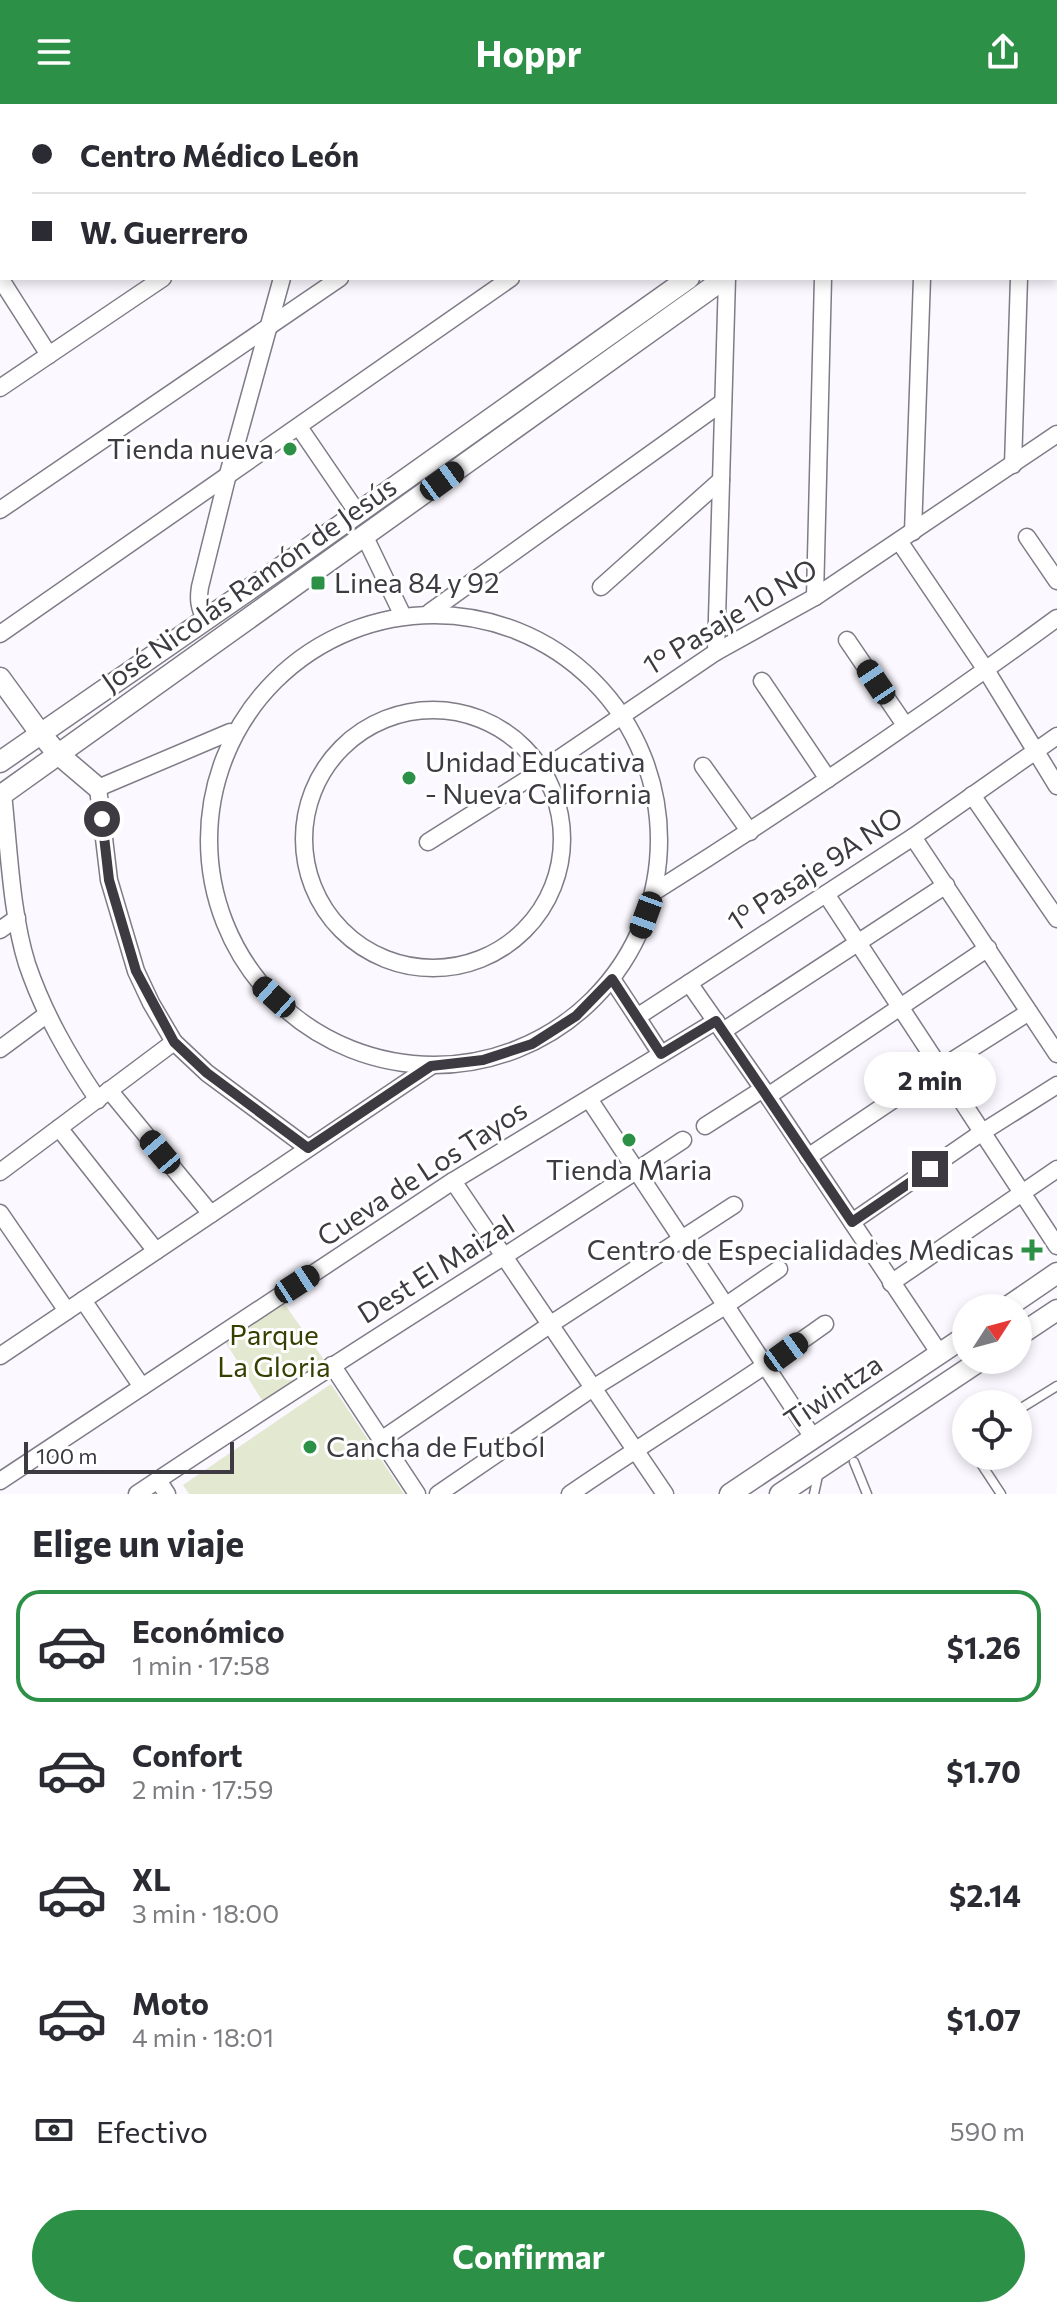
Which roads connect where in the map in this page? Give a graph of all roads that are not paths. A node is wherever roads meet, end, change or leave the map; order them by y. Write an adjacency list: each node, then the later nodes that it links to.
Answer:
1 (1, 280): 13 (street)
2 (160, 280): 13 (street)
3 (281, 280): 12 (street)
4 (337, 280): 12 (street)
5 (508, 280): 16 (street)
6 (686, 280): 22 (street, José Nicolás Ramón de Jesús)
7 (723, 280): 24 (street, José Nicolás Ramón de Jesús)
8 (726, 280): 15 (street)
9 (823, 280): 28 (street)
10 (922, 280): 23 (street)
11 (1019, 280): 18 (street)
12 (268, 329): 19 (street); 21 (street)
13 (49, 355): 14 (street)
14 (0, 388)
15 (723, 402): 20 (street); 29 (street)
16 (299, 427): 19 (street); 22 (street)
17 (1057, 434): 18 (street, 1° Pasaje 10 NO)
18 (1013, 465): 23 (street, 1° Pasaje 10 NO)
19 (228, 474): 32 (street); 33 (street)
20 (721, 480): 27 (street); 35 (street)
21 (0, 510)
22 (357, 512): 32 (street, José Nicolás Ramón de Jesús)
23 (906, 536): 28 (street, 1° Pasaje 10 NO); 36 (street)
24 (365, 537): 30 (street); 45 (street, José Nicolás Ramón de Jesús)
25 (1027, 537): 26 (street)
26 (1057, 581)
27 (601, 587)
28 (815, 597): 35 (street, 1° Pasaje 10 NO)
29 (430, 612): 30 (street); 39 (street)
30 (403, 616): 41 (street)
31 (1057, 618): 36 (street)
32 (205, 619): 42 (street, José Nicolás Ramón de Jesús)
33 (0, 634)
34 (847, 640): 40 (street)
35 (716, 652): 39 (street, 1° Pasaje 10 NO)
36 (986, 670): 40 (street); 44 (street)
37 (0, 678): 42 (street)
38 (762, 681): 49 (street)
39 (623, 714): 48 (street, 1° Pasaje 10 NO); 58 (street)
40 (905, 725): 49 (street)
41 (230, 732): 51 (street); 76 (street)
42 (40, 733): 45 (street); 46 (street, José Nicolás Ramón de Jesús)
43 (1057, 736): 44 (street, 1º Pasaje 9A NO)
44 (1035, 751): 50 (street); 53 (street, 1º Pasaje 9A NO)
45 (58, 754): 51 (street); 52 (street, José Nicolás Ramón de Jesús)
46 (0, 762)
47 (703, 766): 54 (street)
48 (542, 770): 48 (street); 56 (street, 1° Pasaje 10 NO)
49 (828, 779): 54 (street)
50 (1057, 786)
51 (98, 788): 72 (street)
52 (1, 795): 60 (street)
53 (972, 795): 55 (street, 1º Pasaje 9A NO); 61 (street)
54 (750, 832): 58 (street)
55 (913, 837): 57 (street); 59 (street, 1º Pasaje 9A NO)
56 (428, 842)
57 (946, 885): 63 (street, Cueva de Los Tayos); 64 (street)
58 (654, 892): 65 (street)
59 (826, 894): 63 (street); 66 (street, 1º Pasaje 9A NO)
60 (17, 918): 62 (street); 69 (street)
61 (1057, 919)
62 (0, 930)
63 (858, 943): 67 (street); 71 (street, Cueva de Los Tayos)
64 (988, 948): 67 (street); 68 (street)
65 (612, 979): 70 (street); 76 (street)
66 (689, 983): 70 (street, 1º Pasaje 9A NO); 71 (street)
67 (900, 1008): 77 (street); 79 (street)
68 (1029, 1012): 75 (street); 77 (street)
69 (46, 1015): 73 (street); 80 (street)
70 (637, 1017): 74 (street)
71 (719, 1026): 74 (street, Cueva de Los Tayos); 79 (street)
72 (174, 1042): 80 (street); 86 (street)
73 (0, 1049)
74 (661, 1054): 81 (street, Cueva de Los Tayos)
75 (1057, 1054)
76 (431, 1066): 86 (street)
77 (939, 1069): 84 (street); 87 (street)
78 (1057, 1085): 84 (street)
79 (766, 1092): 82 (street); 87 (street)
80 (103, 1095): 83 (street); 95 (street)
81 (589, 1099): 90 (street); 91 (street, Cueva de Los Tayos)
82 (705, 1126)
83 (59, 1128): 89 (street); 99 (street)
84 (981, 1133): 92 (street); 96 (street)
85 (683, 1140): 90 (street, Dest El Maizal)
86 (308, 1148): 95 (street)
87 (808, 1157): 96 (street)
88 (1057, 1169): 92 (street)
89 (0, 1172)
90 (636, 1172): 97 (street); 100 (street, Dest El Maizal)
91 (453, 1181): 100 (street); 119 (street, Cueva de Los Tayos)
92 (1024, 1193): 98 (street); 103 (street)
93 (734, 1205): 97 (street)
94 (0, 1213): 108 (street)
95 (211, 1214): 99 (street)
96 (852, 1222): 103 (street)
97 (682, 1240): 106 (street); 109 (street)
98 (1057, 1246)
99 (156, 1251): 105 (street)
100 (505, 1256): 109 (street); 115 (street, Dest El Maizal)
101 (779, 1269): 106 (street)
102 (1057, 1273): 104 (street)
103 (891, 1283): 113 (street)
104 (1026, 1294)
105 (83, 1300): 108 (street); 119 (street)
106 (725, 1306): 116 (street); 120 (street)
107 (1057, 1310): 111 (street)
108 (67, 1311): 114 (street)
109 (551, 1324): 120 (street); 123 (street)
110 (825, 1324): 116 (street)
111 (1032, 1327)
112 (952, 1346): 113 (street, Tiwintza)
113 (940, 1354): 122 (street, Tiwintza)
114 (0, 1356)
115 (332, 1365): 123 (street); 129 (street, Dest El Maizal)
116 (767, 1366): 122 (street); 124 (street)
117 (960, 1374): 126 (street, Tiwintza)
118 (1057, 1386): 121 (lane)
119 (142, 1387): 128 (street, Cueva de Los Tayos)
120 (593, 1388): 124 (street); 132 (street)
121 (1032, 1401)
122 (814, 1439): 135 (street, Tiwintza)
123 (381, 1440): 131 (street)
124 (634, 1450): 133 (street); 134 (street)
125 (854, 1462): 138 (lane)
126 (820, 1467): 136 (street, Tiwintza); 137 (lane)
127 (985, 1470): 139 (lane)
128 (0, 1481)
129 (162, 1487): 130 (street, Dest El Maizal)
130 (137, 1494)
131 (417, 1494)
132 (438, 1494)
133 (570, 1494)
134 (665, 1494)
135 (730, 1494)
136 (780, 1494)
137 (814, 1494)
138 (867, 1494)
139 (1001, 1494)

